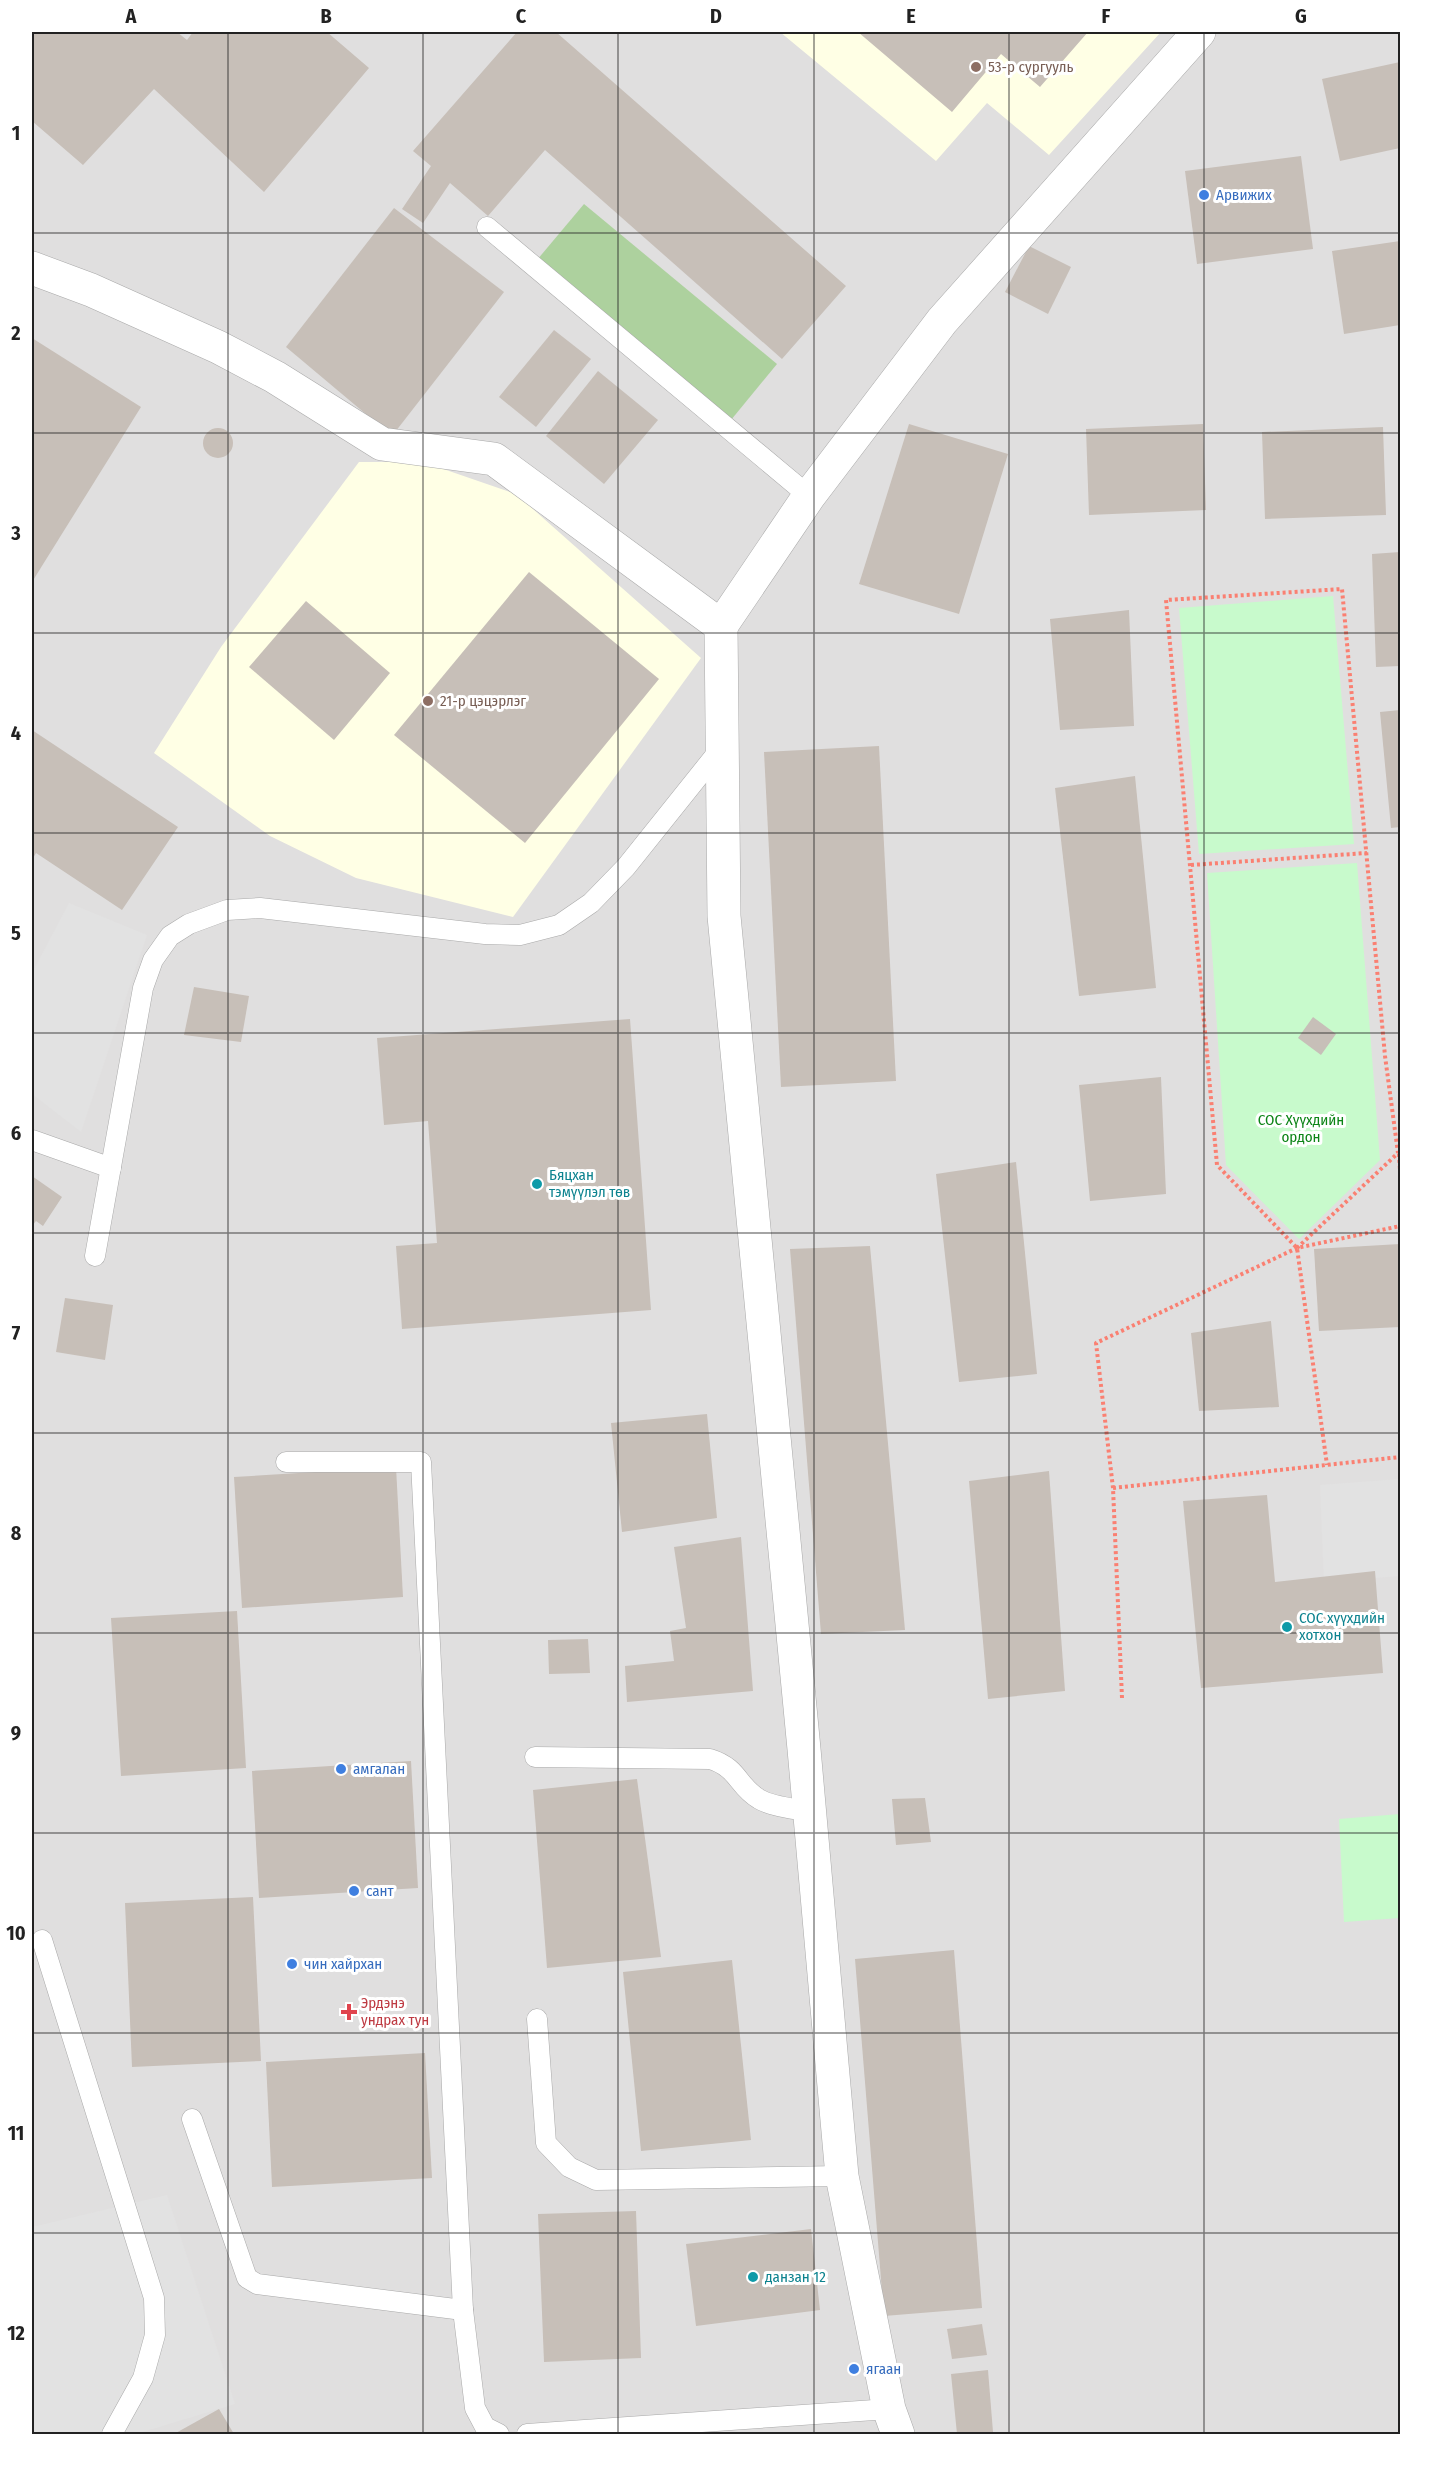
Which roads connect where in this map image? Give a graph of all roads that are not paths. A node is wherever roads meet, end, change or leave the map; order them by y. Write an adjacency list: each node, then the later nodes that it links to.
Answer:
1 (1198, 32): 4 (street)
2 (487, 227): 4 (lane)
3 (32, 268): 5 (street)
4 (809, 496): 5 (street)
5 (721, 626): 6 (street)
6 (722, 747): 8 (lane); 12 (street)
7 (32, 1140): 8 (lane)
8 (111, 1168): 9 (lane)
9 (95, 1256)
10 (286, 1462): 17 (lane)
11 (535, 1757): 12 (lane)
12 (810, 1812): 16 (street)
13 (42, 1940): 20 (lane)
14 (537, 2019): 16 (lane)
15 (192, 2119): 17 (lane)
16 (842, 2176): 18 (street)
17 (463, 2310): 19 (lane)
18 (894, 2422): 21 (lane)
19 (485, 2432)
20 (112, 2434)
21 (527, 2434)

